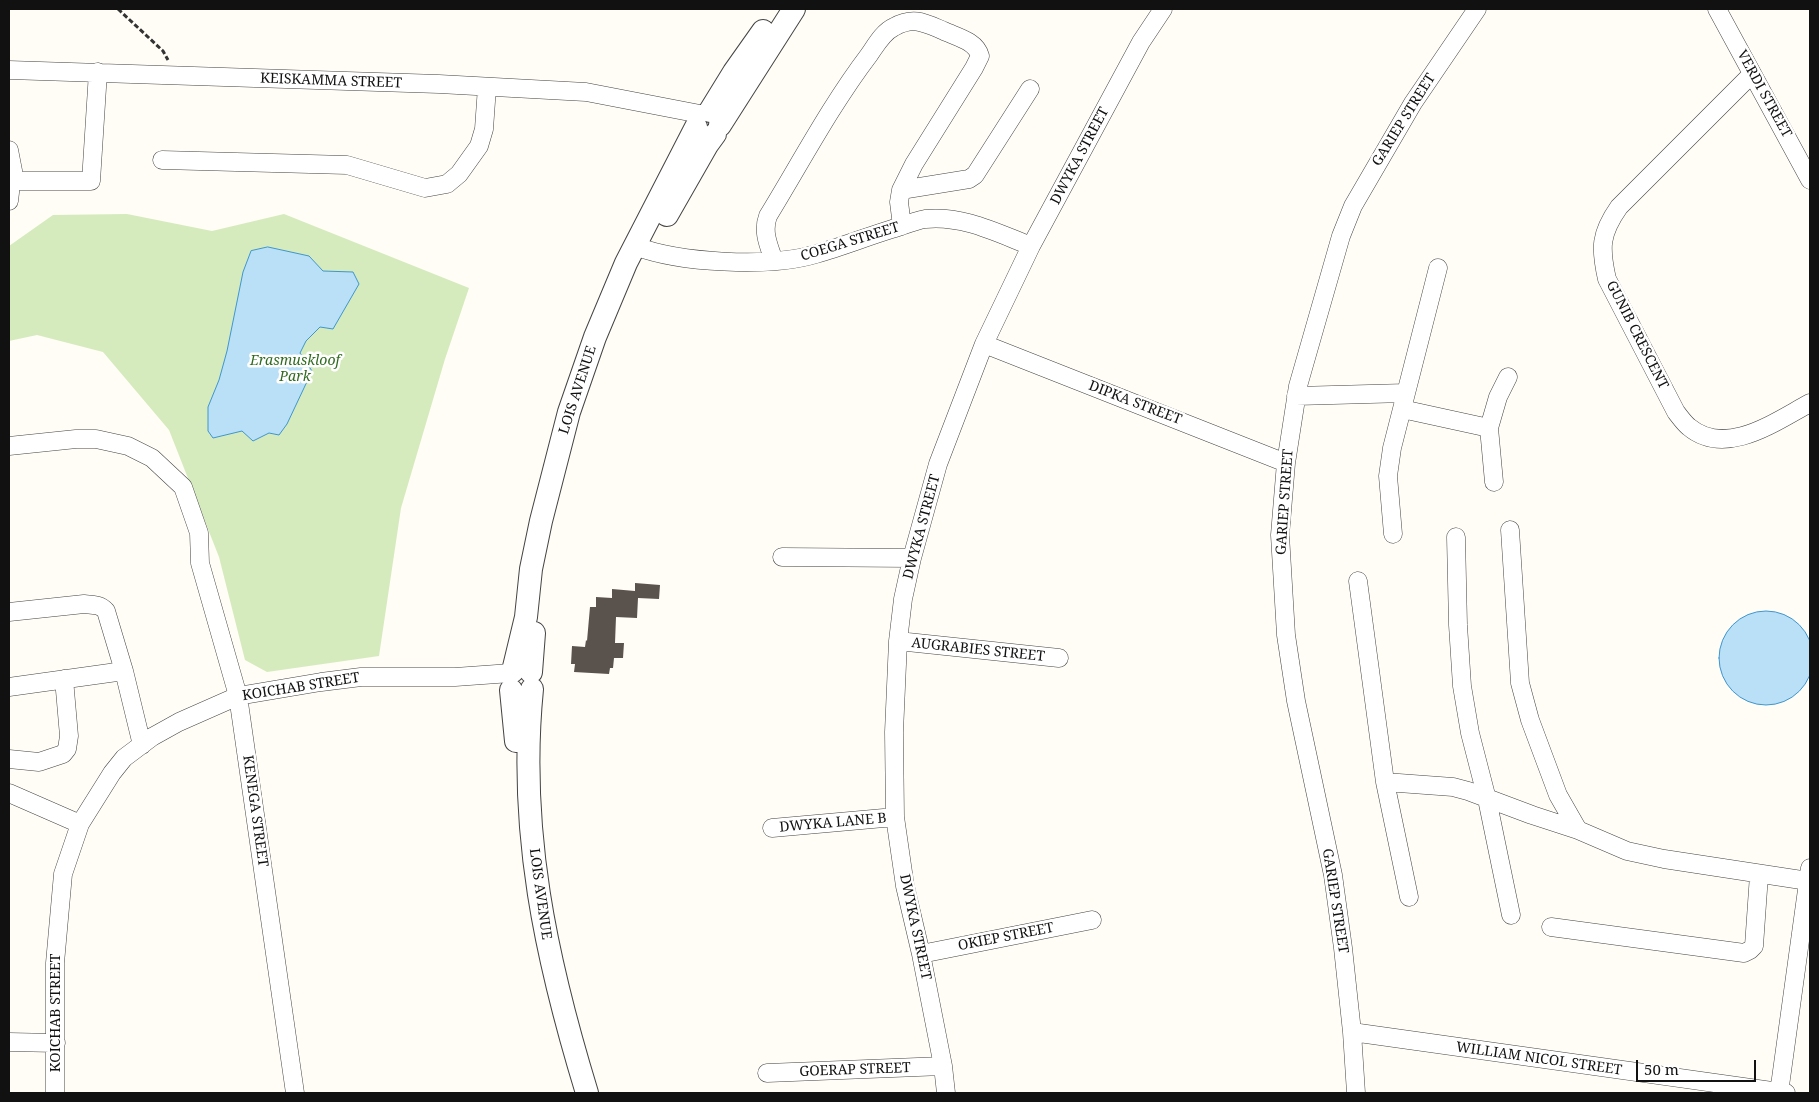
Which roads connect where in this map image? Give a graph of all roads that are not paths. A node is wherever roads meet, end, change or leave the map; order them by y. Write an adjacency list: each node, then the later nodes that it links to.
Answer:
1 (778, 9): 11 (street, LOIS AVENUE)
2 (794, 9): 11 (street, LOIS AVENUE)
3 (1163, 9): 19 (street, DWYKA STREET)
4 (1477, 9): 25 (street, GARIEP STREET)
5 (1717, 9): 8 (street, VERDI STREET)
6 (9, 69): 7 (street, KEISKAMMA STREET)
7 (98, 72): 9 (street, KEISKAMMA STREET); 15 (street)
8 (1752, 74): 14 (street, VERDI STREET); 27 (street, GUNIB CRESCENT)
9 (487, 87): 11 (street, KEISKAMMA STREET); 13 (street)
10 (1030, 89): 16 (street)
11 (706, 123): 20 (street, LOIS AVENUE)
12 (9, 150): 15 (street)
13 (162, 160)
14 (1810, 180)
15 (15, 181): 17 (street)
16 (901, 190): 18 (street); 21 (street)
17 (9, 201)
18 (902, 226): 19 (street, COEGA STREET); 21 (street, COEGA STREET)
19 (1031, 246): 23 (street, DWYKA STREET)
20 (641, 249): 21 (street, COEGA STREET); 43 (street, LOIS AVENUE)
21 (774, 261)
22 (1438, 268): 26 (street)
23 (984, 344): 30 (street, DIPKA STREET); 36 (street, DWYKA STREET)
24 (1508, 376): 28 (street)
25 (1296, 396): 26 (street); 30 (street, GARIEP STREET)
26 (1404, 401): 28 (street); 33 (street)
27 (1810, 403)
28 (1490, 428): 31 (street)
29 (9, 446): 45 (street, KENEGA STREET)
30 (1286, 462): 62 (street, GARIEP STREET)
31 (1494, 482)
32 (1510, 530): 54 (street)
33 (1393, 534)
34 (1456, 536): 50 (street)
35 (782, 557): 36 (street)
36 (912, 558): 39 (street, DWYKA STREET)
37 (1358, 581): 48 (street)
38 (9, 612): 41 (street)
39 (898, 641): 40 (street, AUGRABIES STREET); 51 (street, DWYKA STREET)
40 (1059, 658)
41 (124, 671): 42 (street); 46 (street)
42 (64, 679): 44 (street); 47 (street)
43 (518, 680): 45 (street, KOICHAB STREET); 69 (street, LOIS AVENUE); 70 (street, LOIS AVENUE)
44 (9, 687)
45 (238, 696): 46 (street, KOICHAB STREET); 68 (street, KENEGA STREET)
46 (142, 745): 52 (street, KOICHAB STREET)
47 (9, 760)
48 (1385, 782): 50 (street); 57 (street)
49 (9, 793): 52 (street)
50 (1487, 799): 54 (street); 58 (street)
51 (895, 817): 53 (street, DWYKA LANE B); 61 (street, DWYKA STREET)
52 (80, 824): 64 (street, KOICHAB STREET)
53 (772, 828)
54 (1578, 830): 56 (street)
55 (1809, 874): 56 (street); 73 (street)
56 (1759, 875): 60 (street)
57 (1409, 897)
58 (1511, 915)
59 (1092, 920): 61 (street, OKIEP STREET)
60 (1551, 927)
61 (921, 954): 65 (street, DWYKA STREET)
62 (1352, 1032): 72 (street, GARIEP STREET); 73 (street, WILLIAM NICOL STREET)
63 (9, 1042): 64 (street)
64 (56, 1043): 67 (street, KOICHAB STREET)
65 (943, 1066): 66 (street, GOERAP STREET); 71 (street, DWYKA STREET)
66 (767, 1073)
67 (55, 1093)
68 (295, 1093)
69 (572, 1093)
70 (587, 1093)
71 (946, 1093)
72 (1356, 1093)
73 (1781, 1093)

